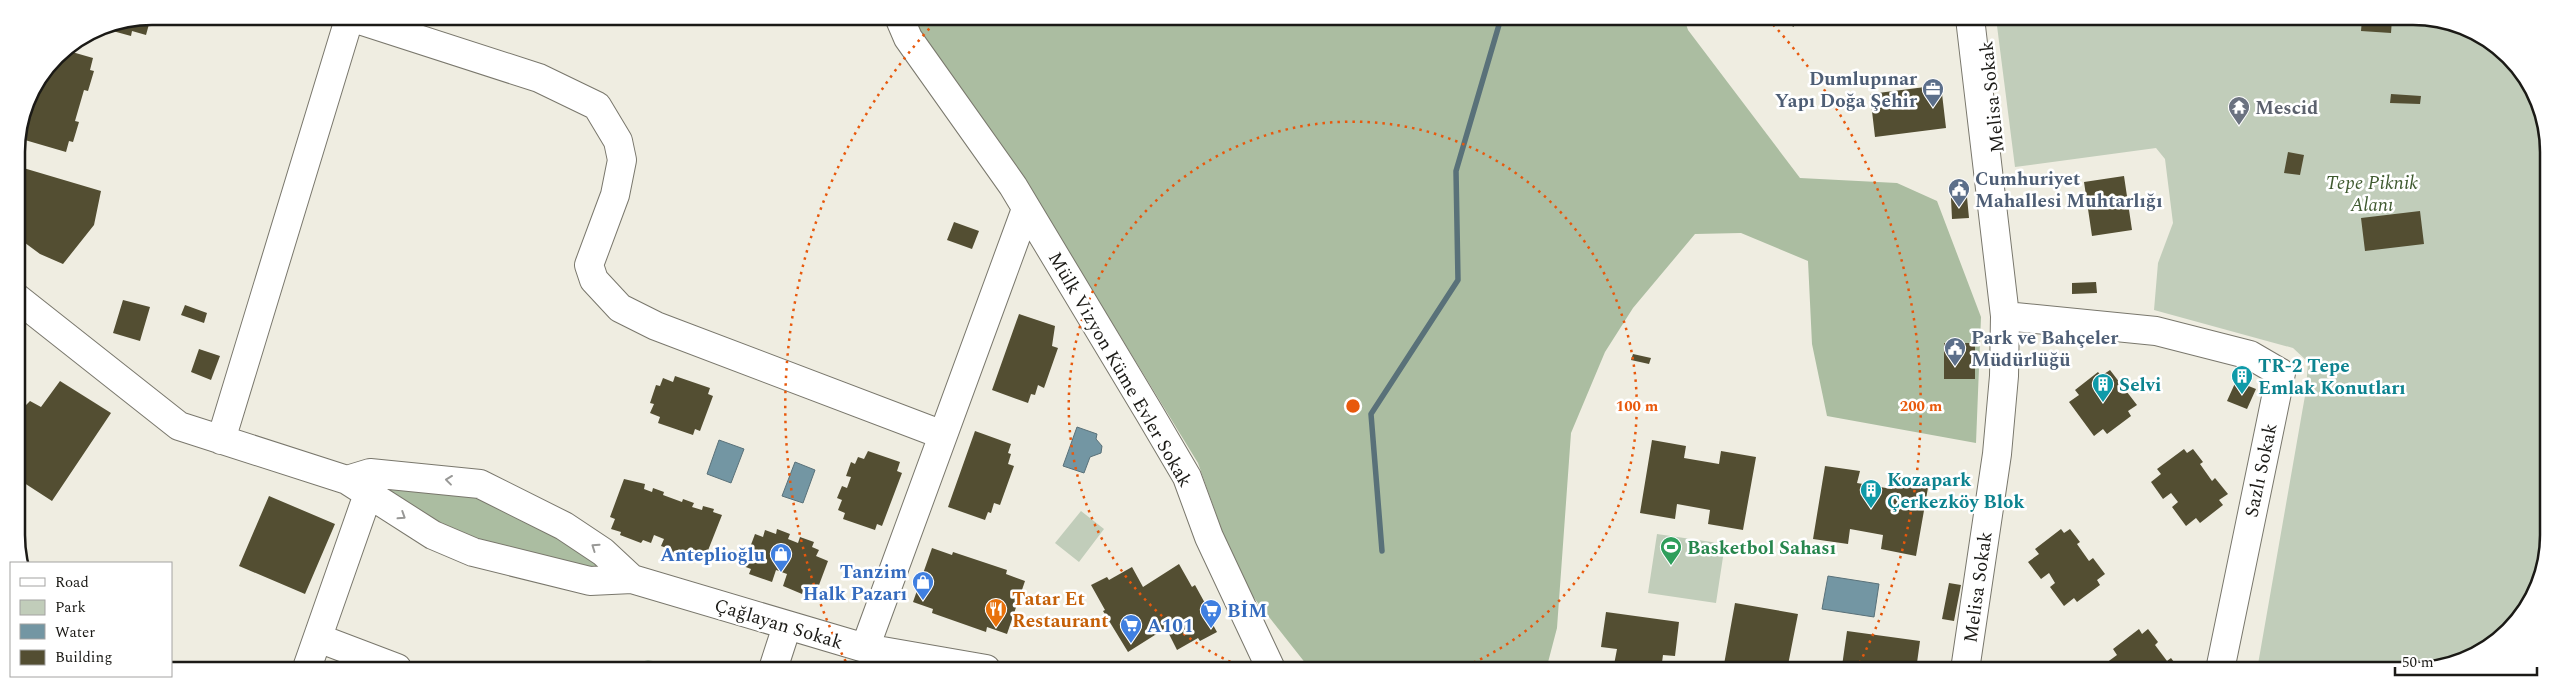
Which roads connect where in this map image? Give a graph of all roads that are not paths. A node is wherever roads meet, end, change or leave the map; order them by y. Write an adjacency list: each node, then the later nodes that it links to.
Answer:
1 (348, 25): 11 (street)
2 (375, 25): 10 (street)
3 (902, 25): 7 (street, Mülk Vizyon Küme Evler Sokak)
4 (1971, 25): 6 (street, Melisa Sokak)
5 (1983, 25): 6 (street, Melisa Sokak)
6 (1991, 205): 9 (street, Melisa Sokak)
7 (1026, 209): 10 (street); 21 (street, Mülk Vizyon Küme Evler Sokak)
8 (25, 304): 11 (street)
9 (2005, 316): 22 (street, Melisa Sokak); 23 (street, Sazlı Sokak)
10 (943, 435): 16 (street)
11 (221, 440): 12 (street)
12 (357, 487): 13 (street, one-way to 13); 13 (street, one-way to 12); 15 (street)
13 (632, 578): 14 (street, Çağlayan Sokak)
14 (787, 626): 16 (street, Çağlayan Sokak); 19 (street)
15 (318, 638): 17 (street); 18 (street)
16 (865, 648): 20 (street, Çağlayan Sokak)
17 (309, 662)
18 (381, 662)
19 (775, 662)
20 (946, 662)
21 (1268, 662)
22 (1966, 662)
23 (2221, 662)

